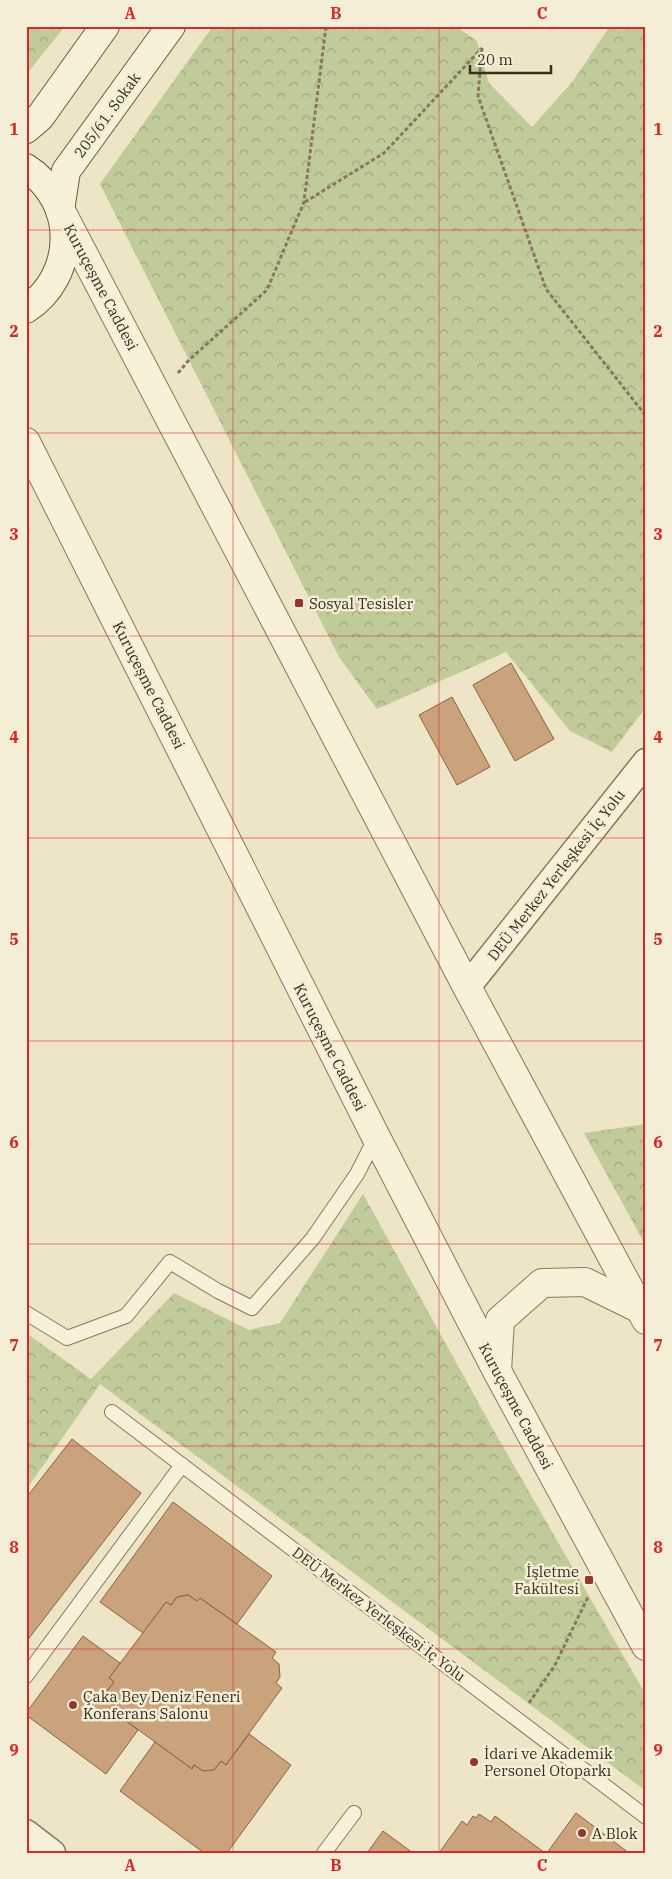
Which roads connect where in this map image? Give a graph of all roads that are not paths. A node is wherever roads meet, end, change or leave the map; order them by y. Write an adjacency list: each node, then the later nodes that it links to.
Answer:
1 (105, 26): 3 (street)
2 (171, 26): 5 (street, 205/61. Sokak)
3 (26, 129)
4 (26, 168): 5 (street, Kuruçeşme Caddesi)
5 (60, 210): 6 (street); 9 (street, Kuruçeşme Caddesi)
6 (26, 309)
7 (26, 442): 10 (street, Kuruçeşme Caddesi)
8 (646, 762): 9 (street, DEÜ Merkez Yerleşkesi İç Yolu)
9 (467, 987): 12 (street, Kuruçeşme Caddesi)
10 (376, 1138): 11 (lane); 13 (street, Kuruçeşme Caddesi)
11 (26, 1313)
12 (643, 1314): 13 (street)
13 (497, 1371): 16 (street, Kuruçeşme Caddesi)
14 (112, 1412): 15 (lane, DEÜ Merkez Yerleşkesi İç Yolu)
15 (182, 1465): 17 (lane); 19 (lane, DEÜ Merkez Yerleşkesi İç Yolu)
16 (646, 1646)
17 (26, 1676)
18 (354, 1813): 22 (lane)
19 (646, 1817)
20 (26, 1833): 21 (street)
21 (52, 1853)
22 (324, 1853)

